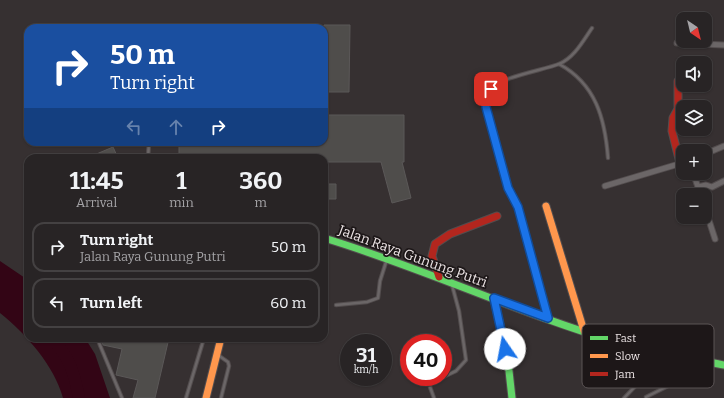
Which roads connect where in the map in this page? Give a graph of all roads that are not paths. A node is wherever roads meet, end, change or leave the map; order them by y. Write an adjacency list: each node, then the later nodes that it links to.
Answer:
1 (592, 28): 4 (lane)
2 (712, 44): 3 (street)
3 (724, 45)
4 (559, 64): 9 (lane); 25 (lane)
5 (678, 92): 7 (main road)
6 (724, 146): 8 (street)
7 (676, 148)
8 (712, 151)
9 (608, 158)
10 (676, 165): 13 (street)
11 (696, 180): 14 (street)
12 (724, 182): 14 (street)
13 (605, 186)
14 (698, 187)
15 (546, 206): 26 (main road)
16 (497, 216): 21 (main road)
17 (710, 224): 19 (street)
18 (328, 239): 20 (main road, Jalan Raya Gunung Putri)
19 (715, 239)
20 (386, 258): 21 (main road, Jalan Raya Gunung Putri); 24 (lane)
21 (439, 277): 22 (main road, Jalan Raya Gunung Putri)
22 (451, 281): 23 (main road, Jalan Raya Gunung Putri); 34 (lane)
23 (494, 298): 25 (main road, Jalan Raya Gunung Putri); 44 (main road)
24 (336, 305)
25 (548, 318): 27 (main road, Jalan Raya Gunung Putri)
26 (582, 324)
27 (582, 330)
28 (99, 342): 39 (lane)
29 (203, 342): 40 (lane)
30 (220, 342): 31 (main road)
31 (218, 355): 41 (main road); 42 (lane)
32 (714, 363): 33 (main road, Jalan Raya Gunung Putri)
33 (724, 365)
34 (452, 373)
35 (430, 386): 43 (lane)
36 (634, 388): 45 (lane)
37 (664, 388): 38 (lane)
38 (646, 397)
39 (122, 398)
40 (186, 398)
41 (206, 398)
42 (221, 398)
43 (434, 398)
44 (512, 398)
45 (624, 398)

